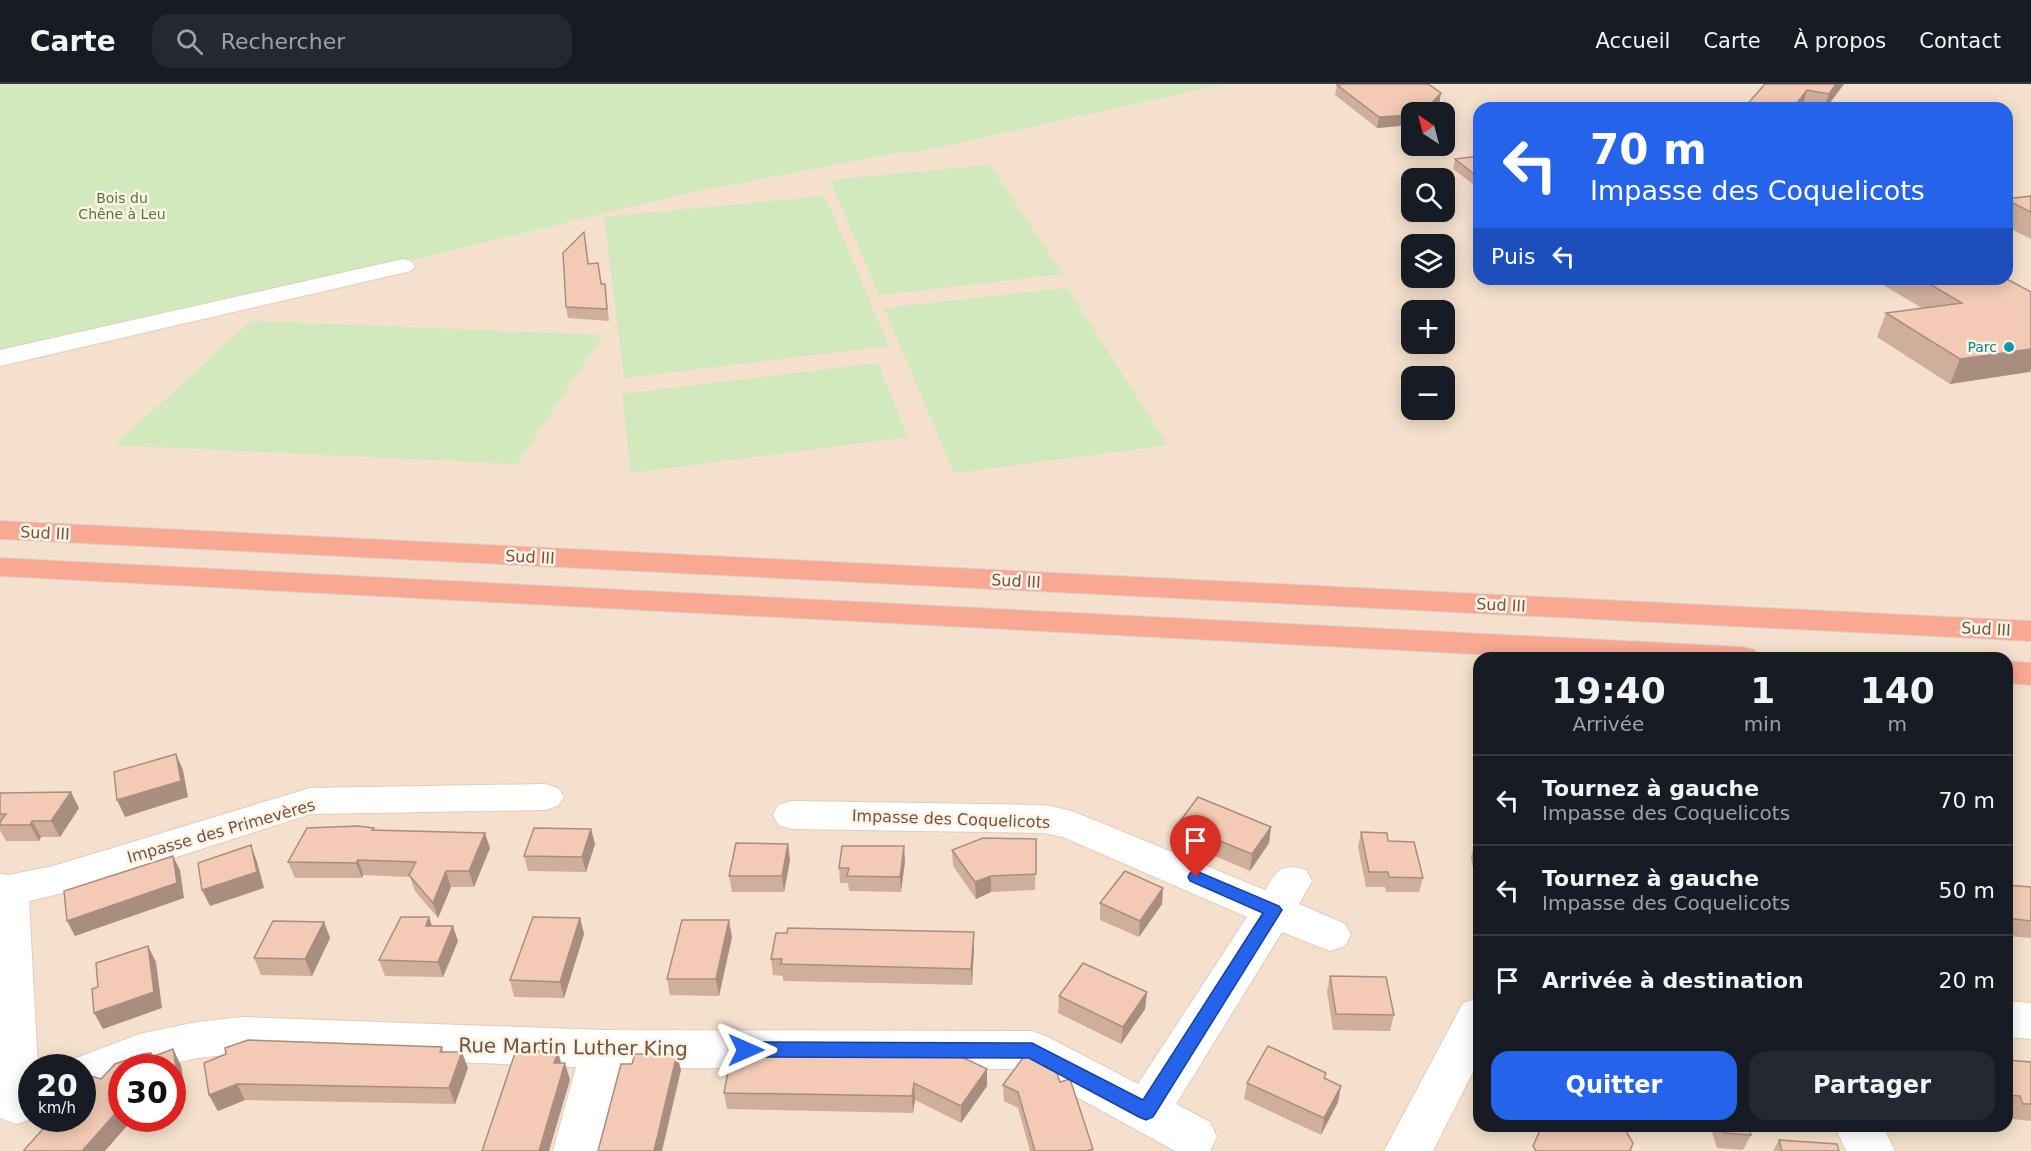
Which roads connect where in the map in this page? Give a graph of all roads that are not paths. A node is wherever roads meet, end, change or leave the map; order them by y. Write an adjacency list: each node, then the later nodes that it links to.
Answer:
1 (403, 266): 2 (street)
2 (0, 358)
3 (0, 530): 5 (highway, Sud III)
4 (0, 567): 6 (highway)
5 (2031, 631)
6 (1627, 652)
7 (2013, 672): 8 (highway)
8 (2031, 674)
9 (545, 797): 11 (street, Impasse des Primevères)
10 (792, 814): 12 (street, Impasse des Coquelicots)
11 (4, 889): 19 (street, Impasse des Primevères)
12 (1282, 895): 13 (street, Impasse des Coquelicots); 20 (street)
13 (1330, 935)
14 (2013, 1020): 15 (street)
15 (2031, 1021)
16 (1473, 1027): 24 (street)
17 (603, 1049): 18 (street, Rue Martin Luther King); 20 (street, Rue Martin Luther King); 23 (street)
18 (96, 1070)
19 (16, 1104)
20 (1146, 1111): 22 (street, Rue Martin Luther King)
21 (1861, 1132): 25 (street)
22 (1193, 1137)
23 (577, 1151)
24 (1408, 1151)
25 (1871, 1151)

